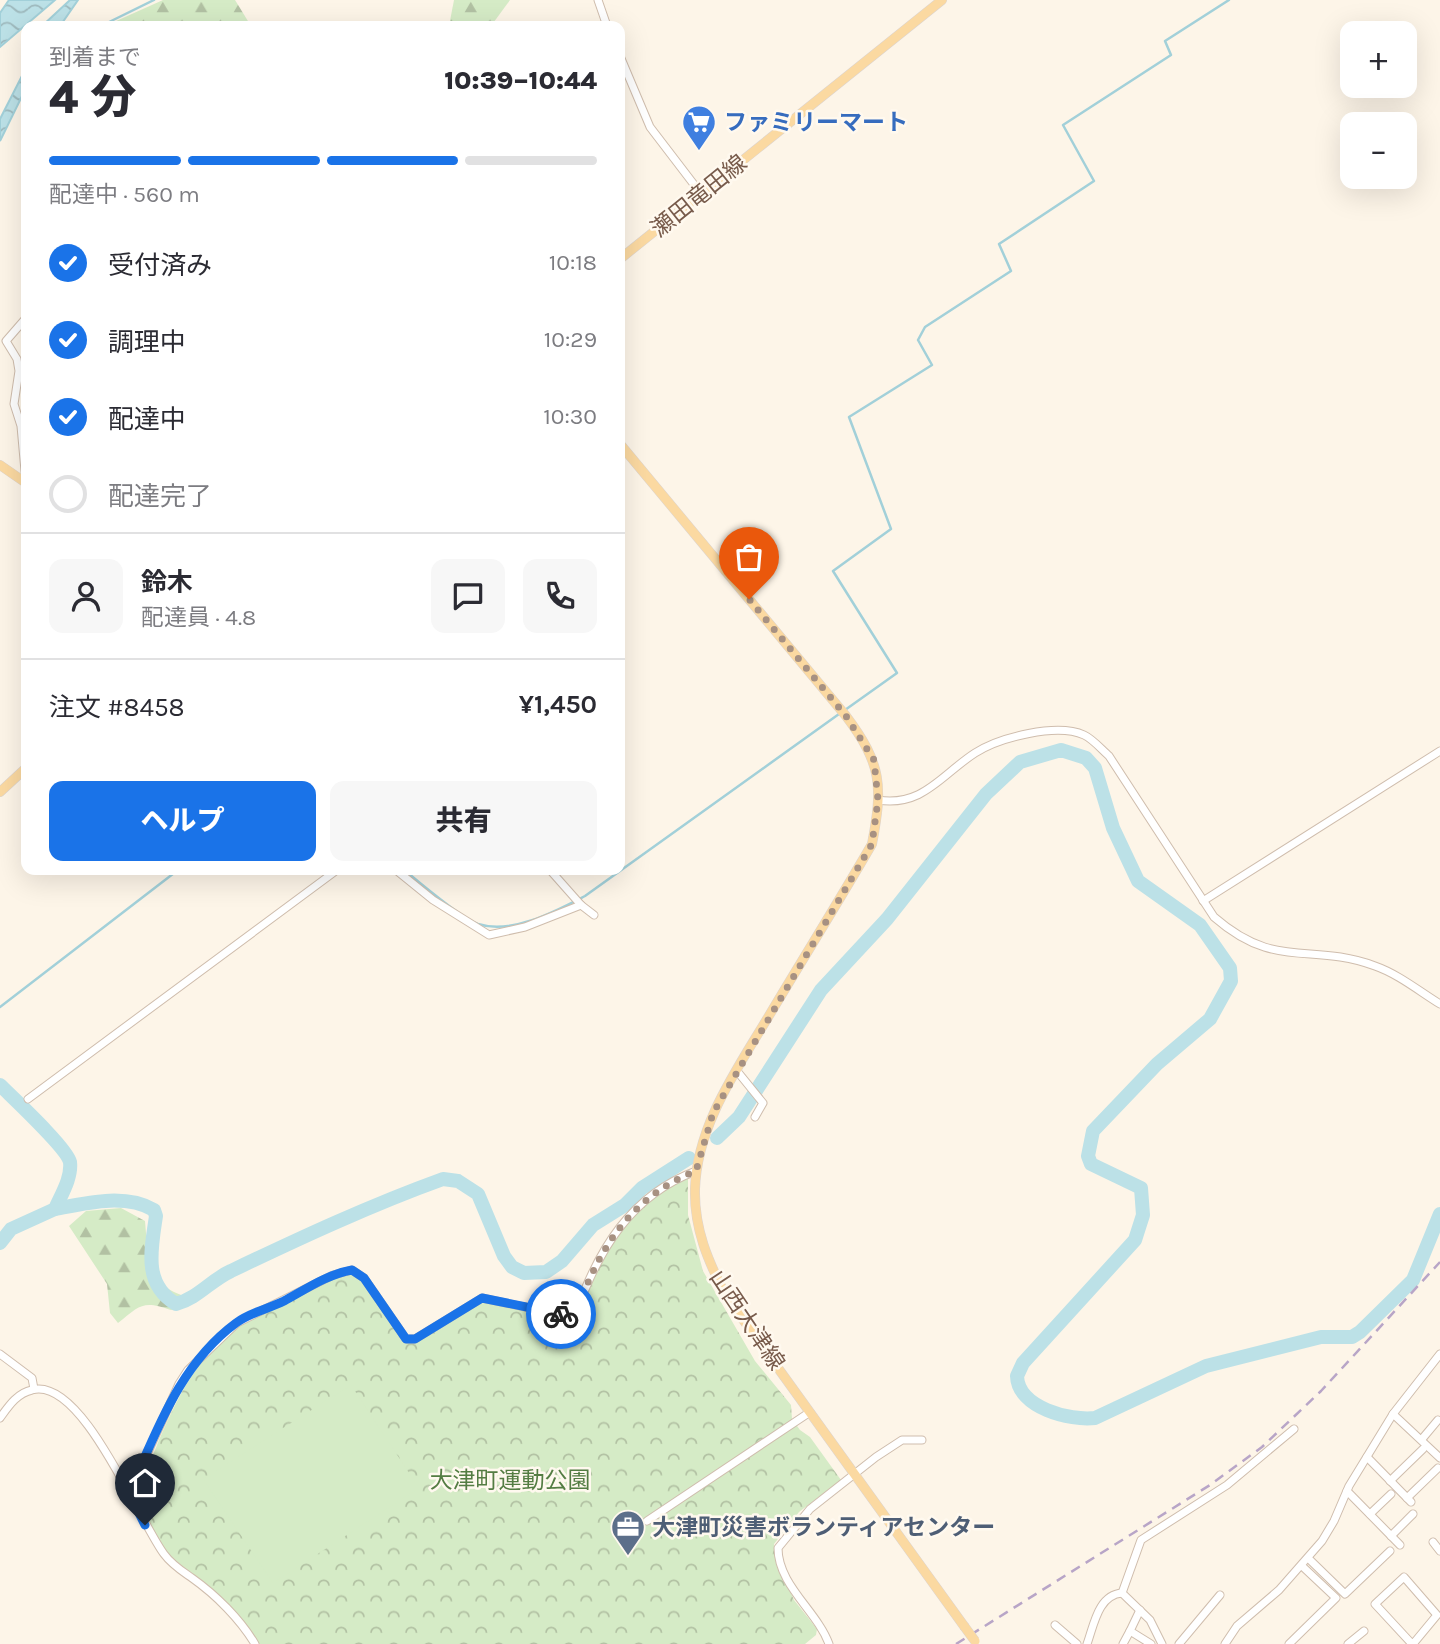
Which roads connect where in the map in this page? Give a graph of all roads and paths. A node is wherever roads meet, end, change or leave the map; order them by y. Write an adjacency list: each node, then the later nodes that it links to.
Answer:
1 (598, 0): 3 (street)
2 (942, 0): 5 (main road, 瀬田竜田線)
3 (605, 21)
4 (625, 68): 5 (street)
5 (702, 195): 6 (main road, 瀬田竜田線)
6 (625, 255)
7 (21, 324): 8 (street)
8 (21, 426)
9 (625, 450): 15 (main road, 山西大津線)
10 (0, 465): 11 (main road)
11 (21, 480)
12 (1440, 751): 19 (street)
13 (21, 773): 14 (main road)
14 (0, 792)
15 (878, 800): 19 (street); 23 (main road, 山西大津線)
16 (330, 875): 24 (street)
17 (402, 875): 20 (street)
18 (554, 875): 20 (street)
19 (1203, 901): 22 (street)
20 (581, 905): 21 (street)
21 (594, 915)
22 (1440, 1004)
23 (737, 1071): 25 (street); 26 (main road, 山西大津線)
24 (28, 1099)
25 (755, 1117)
26 (696, 1171): 30 (main road, 山西大津線); 44 (street)
27 (0, 1354): 29 (street)
28 (1440, 1354): 31 (street)
29 (34, 1389): 32 (street); 44 (street)
30 (810, 1412): 41 (main road, 山西大津線); 48 (street)
31 (1393, 1415): 35 (street); 38 (street)
32 (0, 1418)
33 (1438, 1420): 35 (street)
34 (1294, 1429): 56 (street)
35 (1422, 1439): 39 (street)
36 (922, 1440): 41 (street)
37 (1423, 1449): 42 (street)
38 (1367, 1457): 42 (street); 43 (street)
39 (1440, 1458)
40 (1438, 1468): 42 (street)
41 (855, 1475): 62 (main road, 山西大津線, bridge); 64 (street)
42 (1390, 1481)
43 (1347, 1491): 46 (street); 54 (street)
44 (129, 1493): 63 (street)
45 (1391, 1494): 46 (street)
46 (1370, 1514): 49 (street)
47 (1413, 1514): 49 (street)
48 (647, 1521)
49 (1391, 1536): 51 (street)
50 (1433, 1542): 53 (street)
51 (1400, 1545)
52 (1390, 1551): 54 (street)
53 (1440, 1551)
54 (1308, 1558): 55 (street)
55 (1302, 1566): 71 (street); 72 (street)
56 (1122, 1593): 58 (street); 66 (street)
57 (1220, 1595): 70 (street)
58 (1140, 1610): 60 (street); 69 (street)
59 (1055, 1625): 65 (street)
60 (1130, 1631): 67 (street); 68 (street)
61 (1364, 1631): 73 (street)
62 (976, 1643)
63 (255, 1644)
64 (829, 1644)
65 (1077, 1644)
66 (1087, 1644)
67 (1123, 1644)
68 (1152, 1644)
69 (1162, 1644)
70 (1179, 1644)
71 (1225, 1644)
72 (1289, 1644)
73 (1348, 1644)
74 (1413, 1644): 74 (street)

